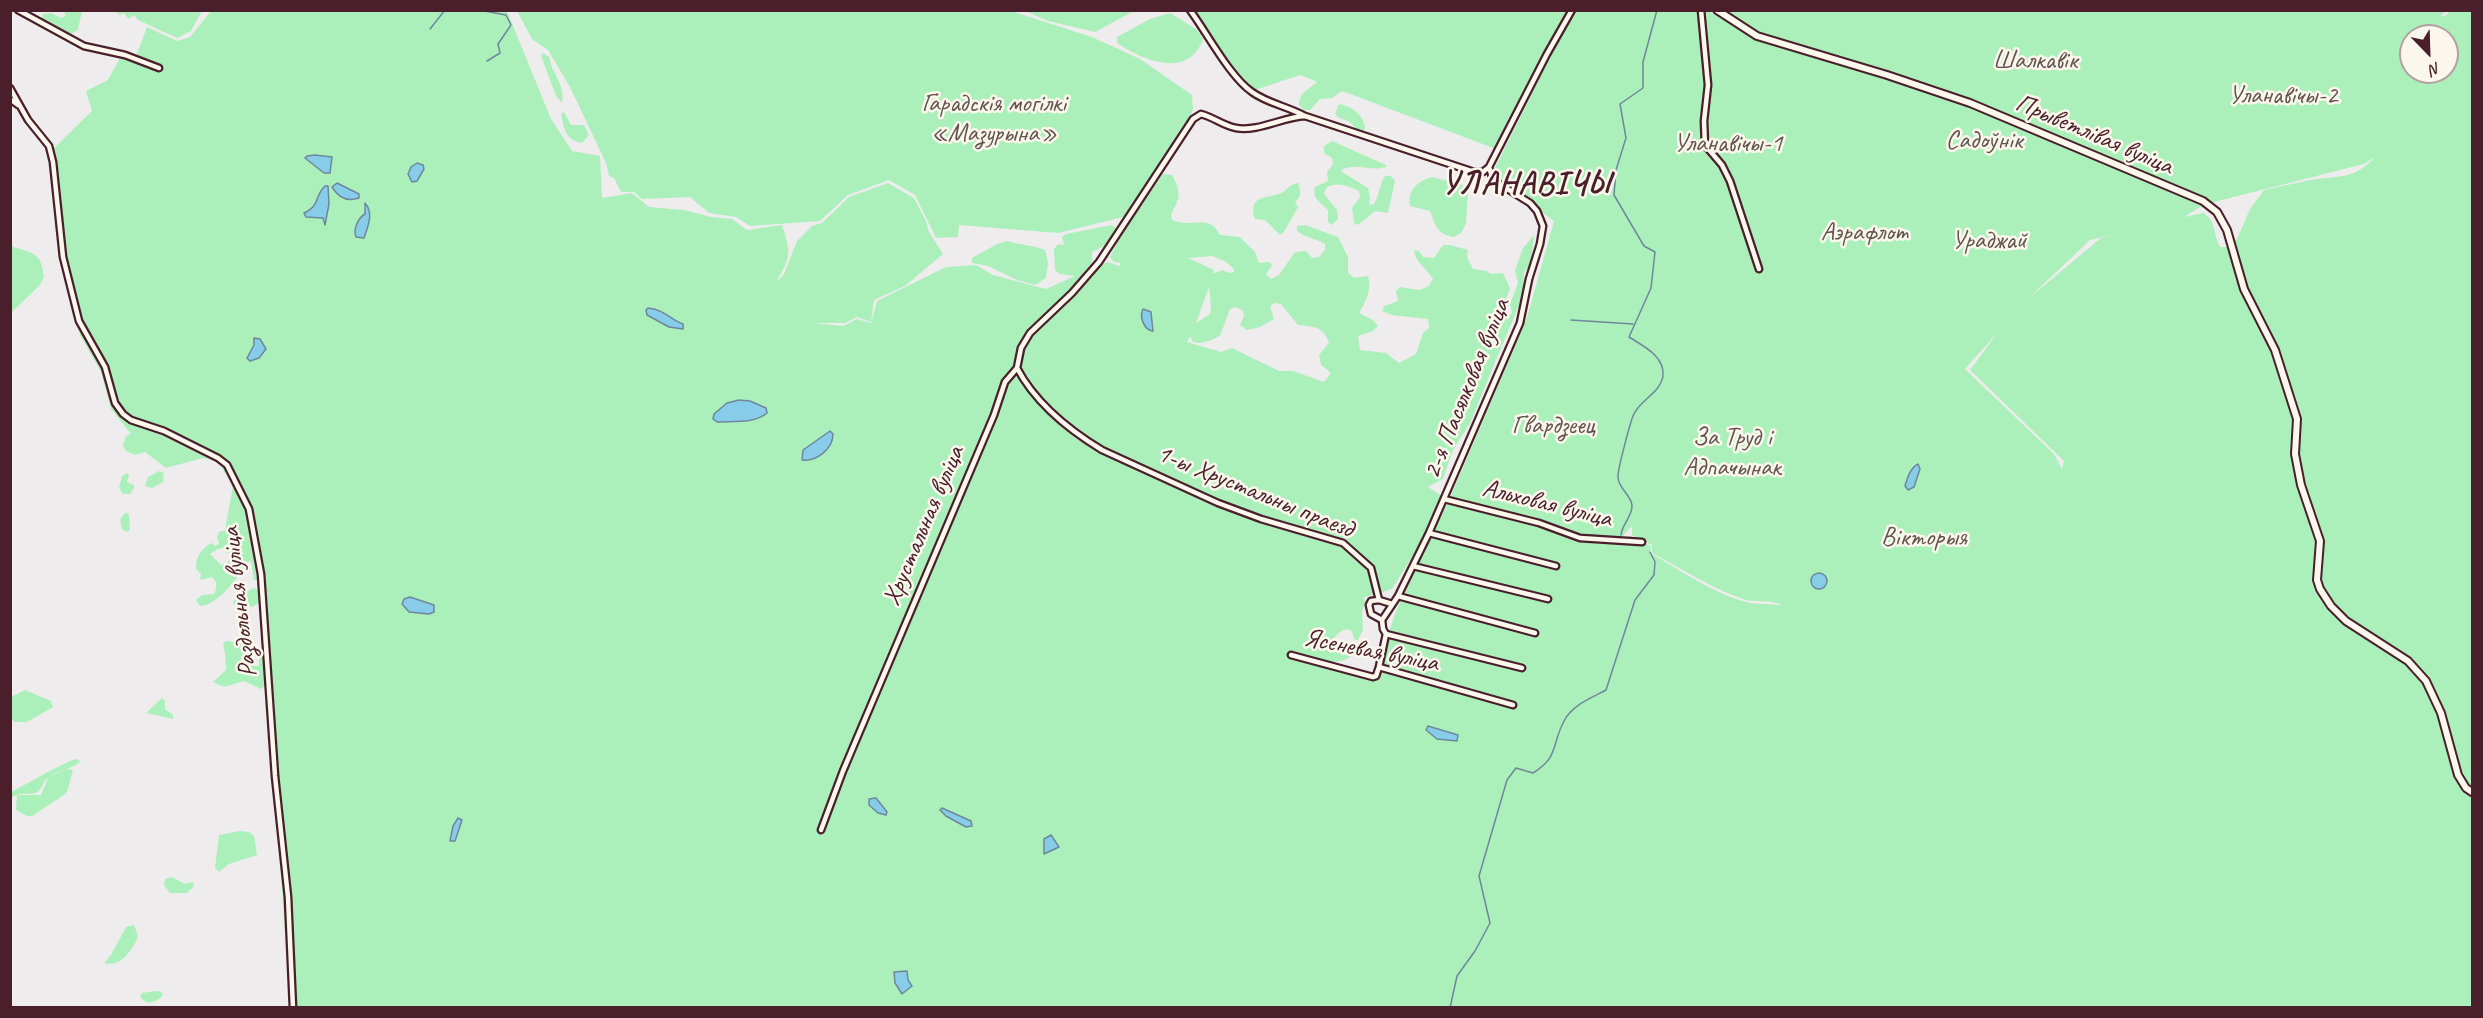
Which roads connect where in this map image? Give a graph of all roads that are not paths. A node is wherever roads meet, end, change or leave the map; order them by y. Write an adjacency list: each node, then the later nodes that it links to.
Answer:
1 (18, 10): 6 (street)
2 (1190, 10): 10 (street, 2-я Пасялковая вуліца)
3 (1572, 10): 11 (street)
4 (1701, 10): 14 (street)
5 (1717, 10): 32 (street, Прыветлівая вуліца)
6 (159, 68)
7 (10, 87): 9 (street)
8 (10, 99): 9 (street)
9 (20, 106): 34 (street, Раздольная вуліца)
10 (1305, 116): 12 (street, 2-я Пасялковая вуліца); 15 (street, Хрустальная вуліца)
11 (1489, 167): 12 (street); 13 (street)
12 (1473, 172): 13 (street, 2-я Пасялковая вуліца)
13 (1493, 180): 16 (street, 2-я Пасялковая вуліца)
14 (1760, 269)
15 (1017, 368): 23 (street, 1-ы Хрустальны праезд); 33 (street, Хрустальная вуліца)
16 (1444, 499): 17 (street, 2-я Пасялковая вуліца); 18 (street, Альховая вуліца)
17 (1429, 533): 19 (street, 2-я Пасялковая вуліца); 20 (street)
18 (1642, 542)
19 (1413, 566): 21 (street, 2-я Пасялковая вуліца); 22 (street)
20 (1556, 566)
21 (1398, 596): 24 (street, 2-я Пасялковая вуліца); 26 (street)
22 (1548, 599)
23 (1379, 600): 24 (street); 25 (street, 1-ы Хрустальны праезд)
24 (1392, 604): 25 (street, 2-я Пасялковая вуліца)
25 (1382, 620): 27 (street)
26 (1534, 633)
27 (1386, 634): 29 (street); 30 (street)
28 (1291, 656): 29 (street, Ясеневая вуліца)
29 (1379, 667): 31 (street, Ясеневая вуліца)
30 (1522, 668)
31 (1513, 705)
32 (2472, 792)
33 (821, 830)
34 (293, 1008)

